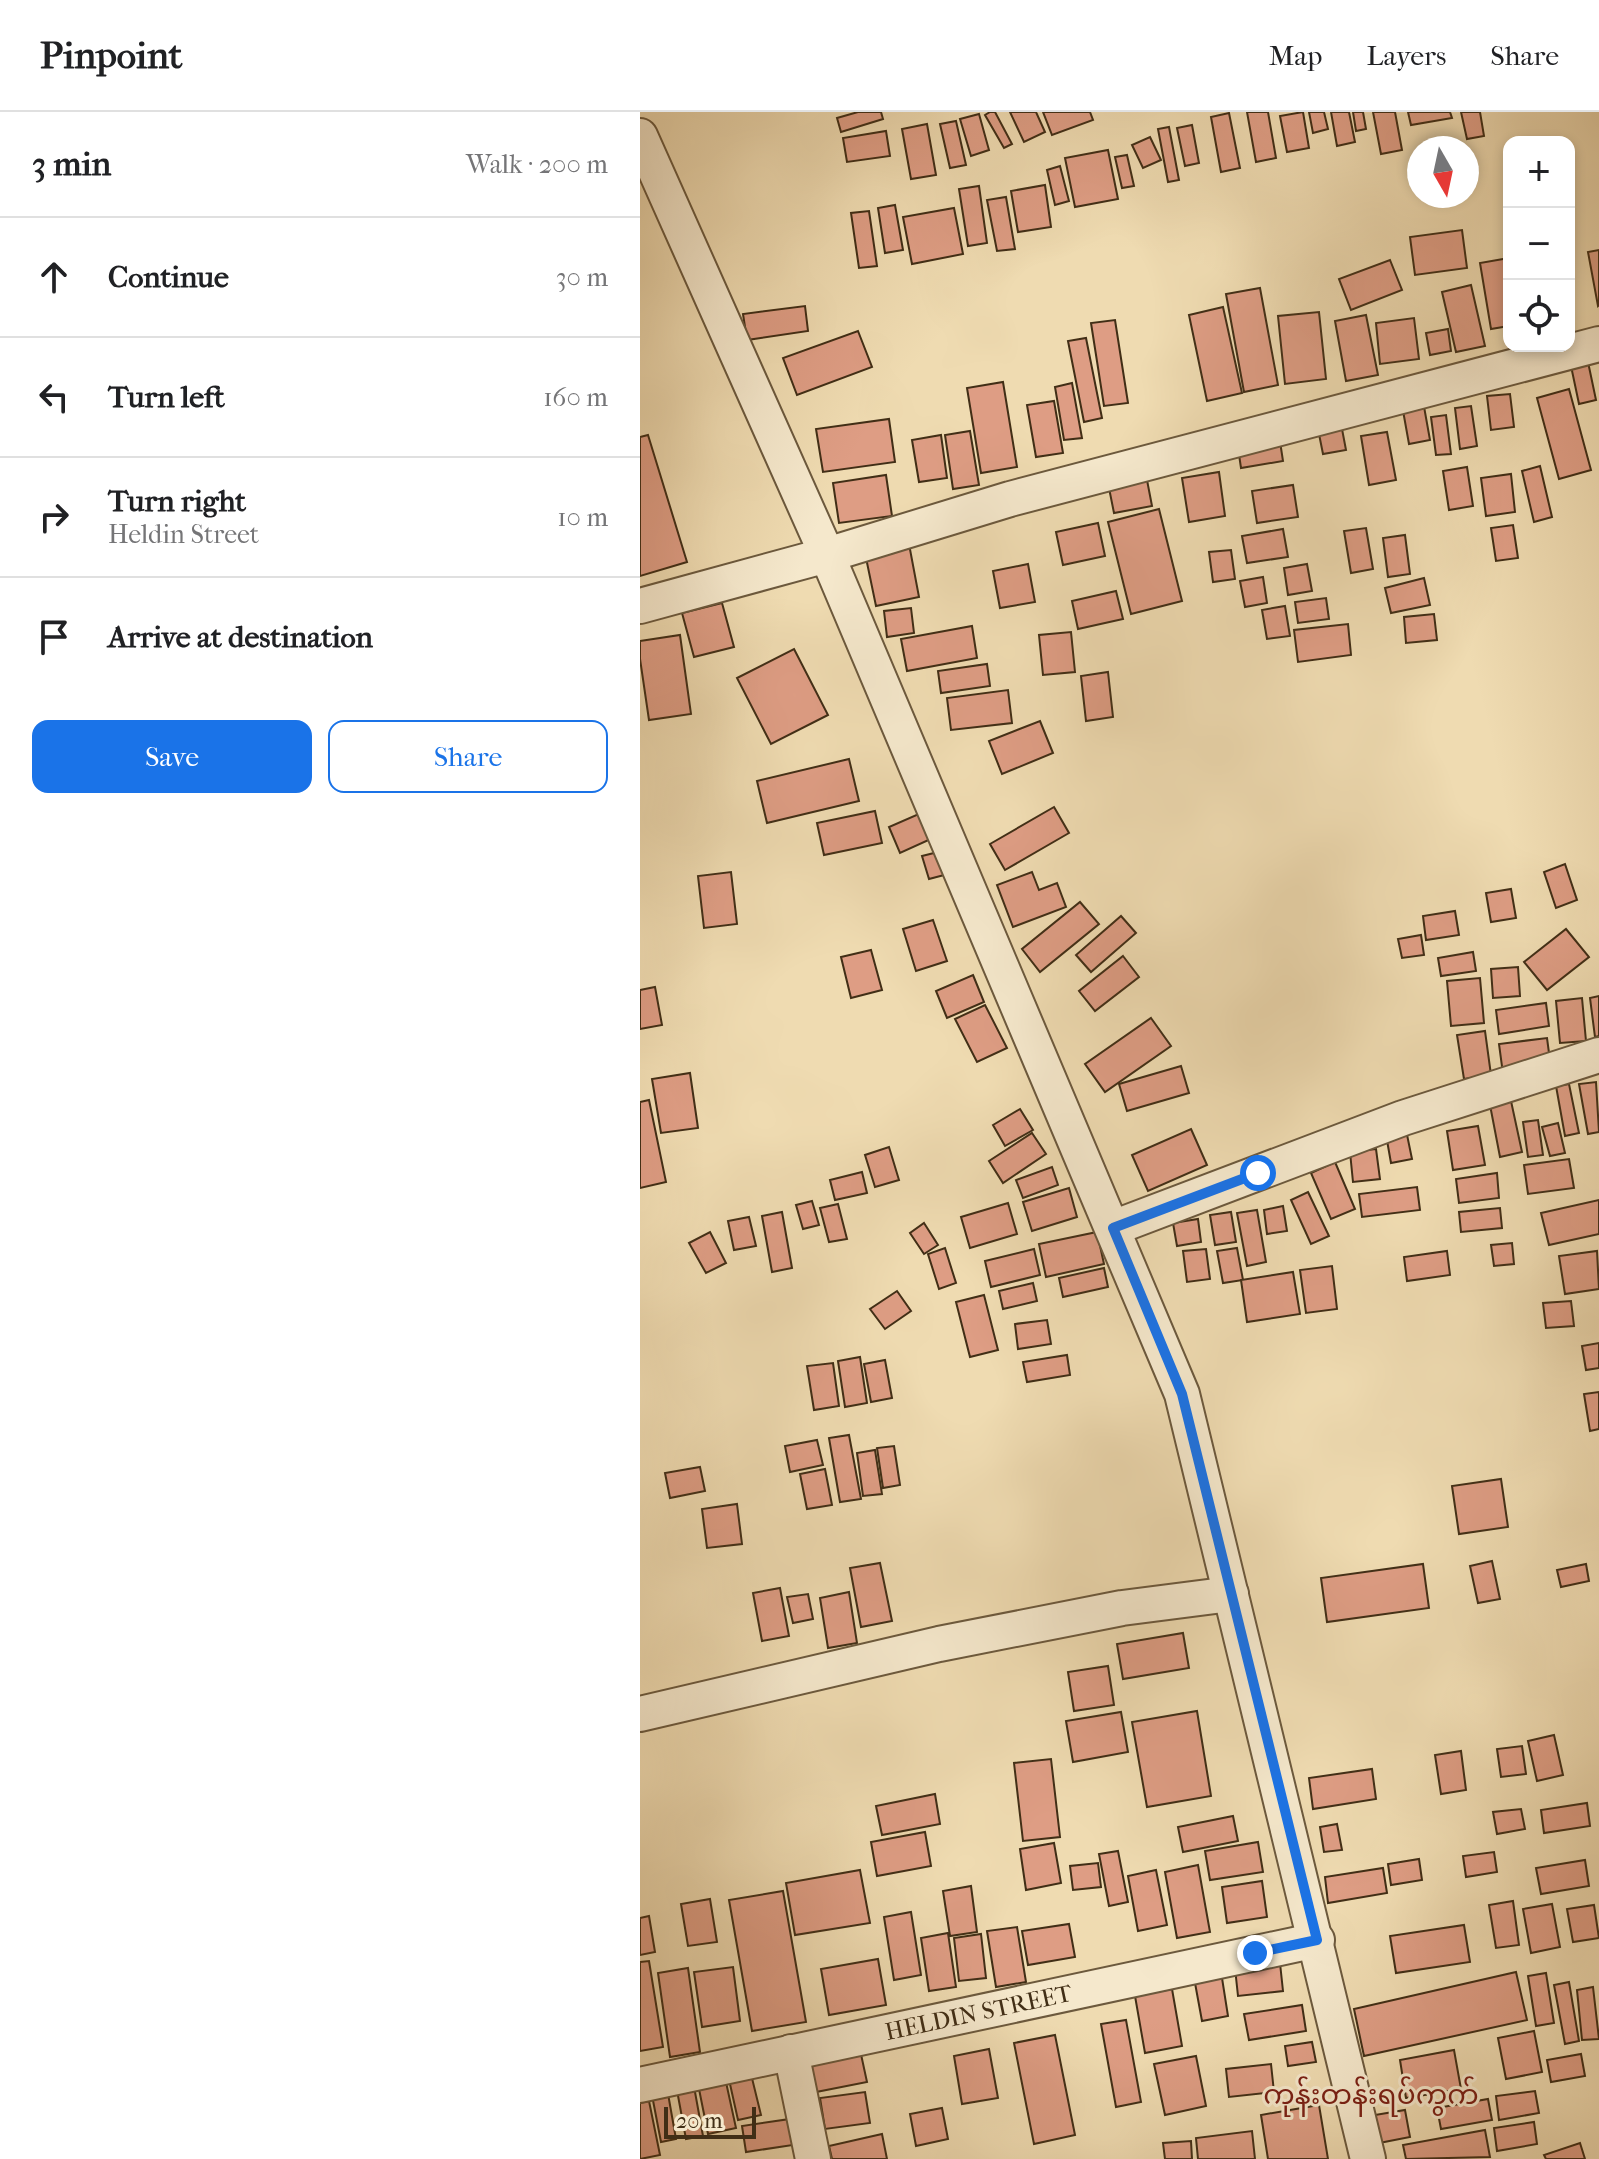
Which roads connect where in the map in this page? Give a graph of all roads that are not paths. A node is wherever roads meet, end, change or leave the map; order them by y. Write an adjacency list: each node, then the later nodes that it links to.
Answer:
1 (640, 136): 3 (street)
2 (1599, 344): 3 (street)
3 (827, 555): 4 (street); 6 (street)
4 (640, 606)
5 (1599, 1055): 6 (street)
6 (1113, 1228): 7 (street)
7 (1231, 1594): 8 (street); 9 (street)
8 (640, 1714)
9 (1317, 1940): 10 (street, HELDIN STREET); 13 (street)
10 (791, 2052): 11 (street, HELDIN STREET); 12 (street)
11 (640, 2085)
12 (813, 2159)
13 (1368, 2159)

